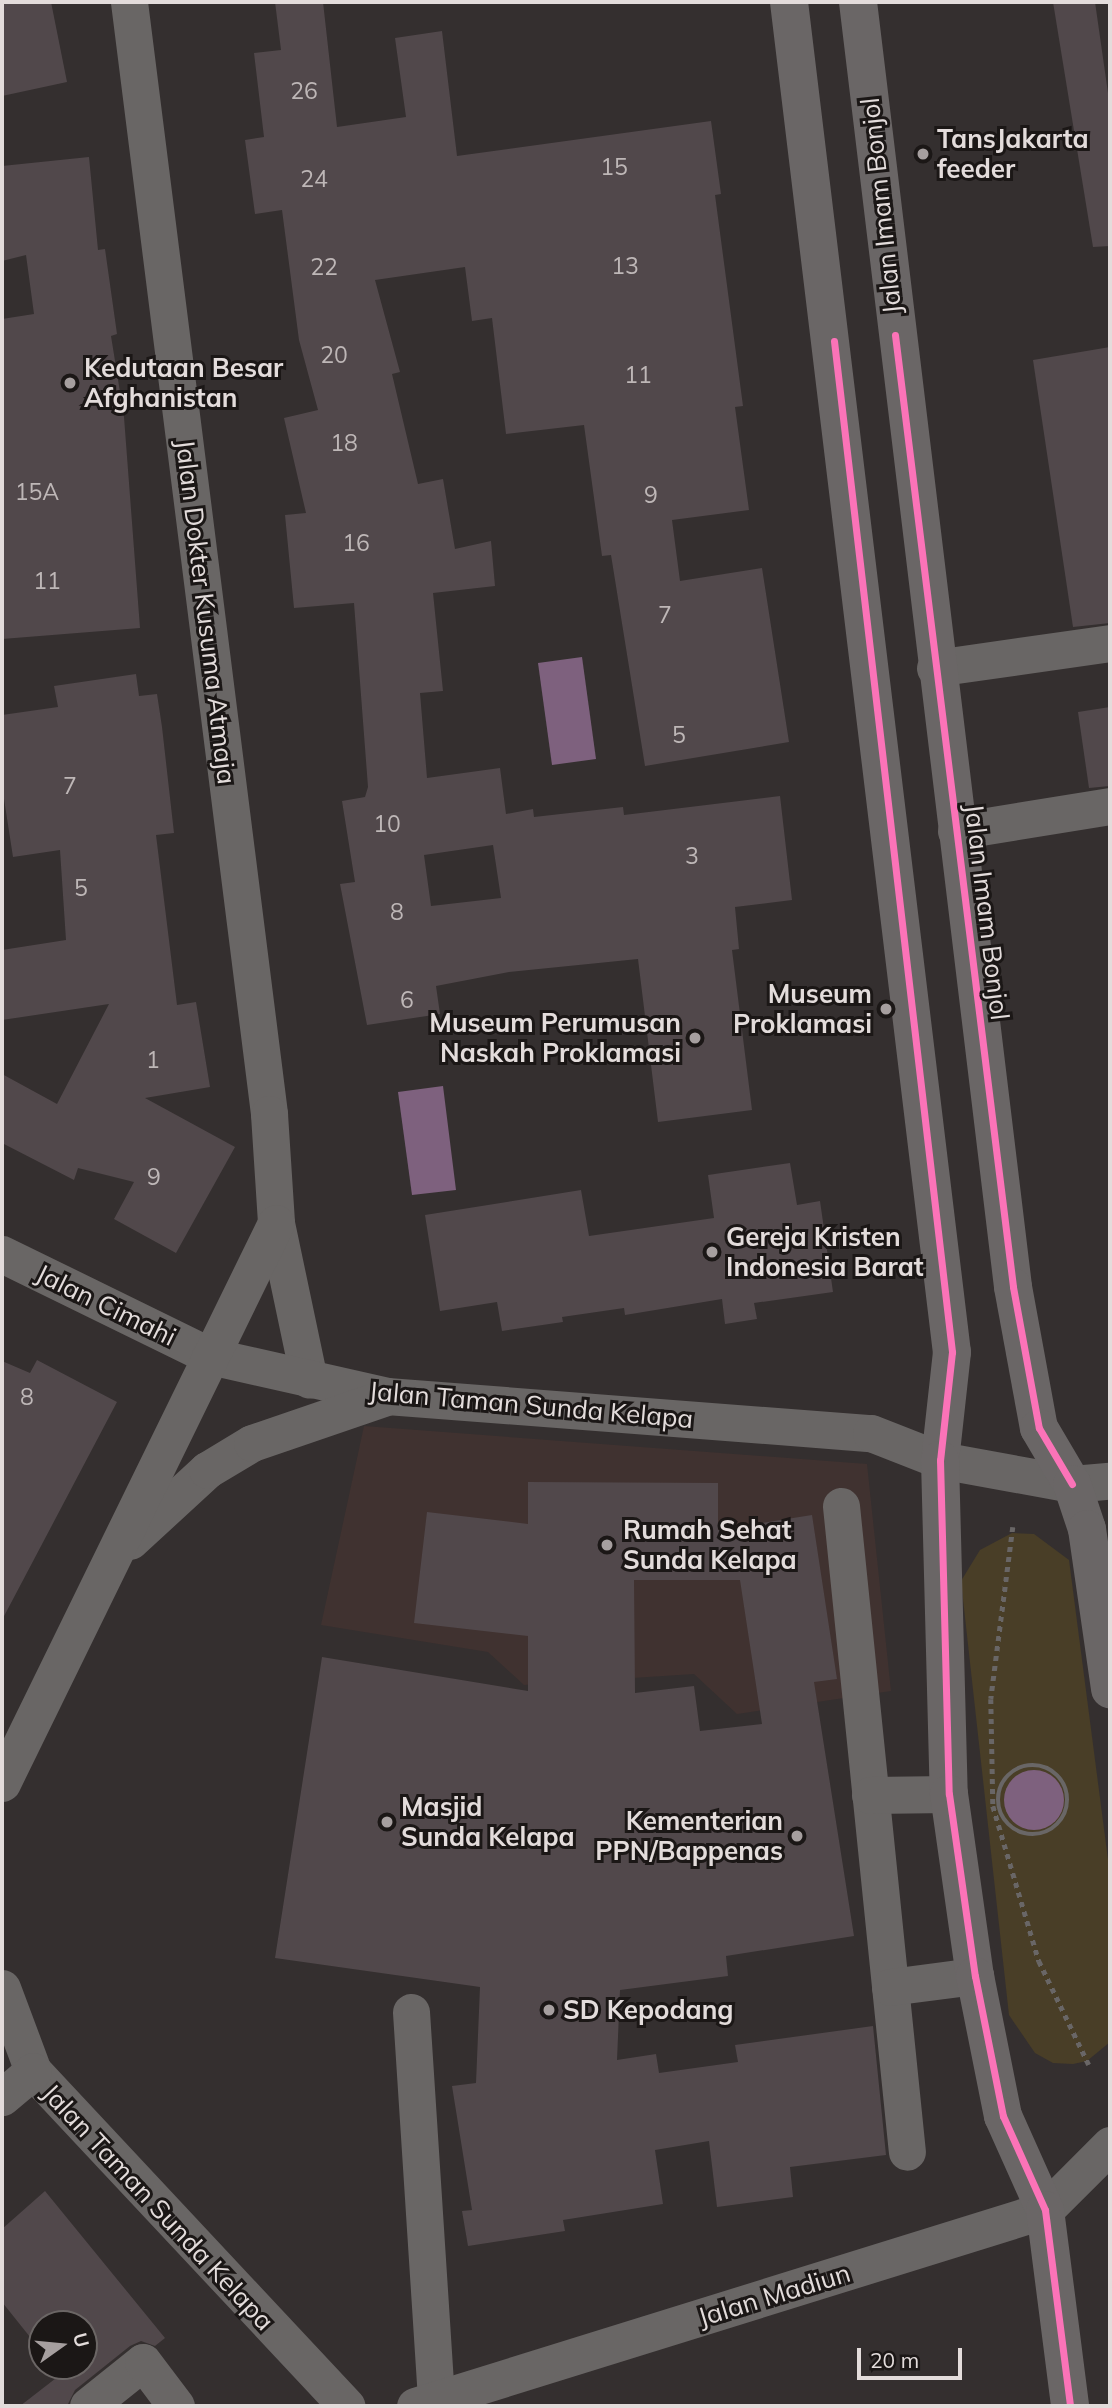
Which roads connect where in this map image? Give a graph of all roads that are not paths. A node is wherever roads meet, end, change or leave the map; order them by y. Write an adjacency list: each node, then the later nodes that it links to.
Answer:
1 (129, 2): 10 (street, Jalan Dokter Kusuma Atmaja)
2 (789, 2): 5 (main road)
3 (858, 2): 4 (main road, Jalan Imam Bonjol)
4 (895, 335): 5 (main road); 7 (main road, Jalan Imam Bonjol)
5 (834, 341): 15 (main road)
6 (1110, 643): 7 (street)
7 (936, 668): 9 (main road, Jalan Imam Bonjol)
8 (1110, 806): 9 (street)
9 (956, 831): 17 (main road, Jalan Imam Bonjol)
10 (276, 1223): 12 (street); 13 (street, Jalan Dokter Kusuma Atmaja)
11 (2, 1254): 12 (street, Jalan Cimahi)
12 (210, 1356): 13 (street, Jalan Taman Sunda Kelapa); 19 (street)
13 (309, 1380): 14 (street, Jalan Taman Sunda Kelapa)
14 (387, 1396): 15 (street, Jalan Taman Sunda Kelapa); 19 (street)
15 (940, 1460): 17 (street, Jalan Taman Sunda Kelapa); 22 (main road)
16 (1110, 1481): 17 (street, Jalan Taman Sunda Kelapa)
17 (1072, 1483): 20 (main road, Jalan Imam Bonjol)
18 (841, 1506): 23 (street)
19 (119, 1552): 21 (street)
20 (1110, 1689)
21 (2, 1783)
22 (949, 1794): 23 (street); 24 (main road)
23 (870, 1795): 25 (street)
24 (975, 1976): 25 (street); 32 (main road)
25 (890, 1987): 31 (street)
26 (2, 1988): 28 (street, Jalan Taman Sunda Kelapa)
27 (411, 2012): 33 (street)
28 (33, 2071): 29 (street); 36 (street, Jalan Taman Sunda Kelapa)
29 (2, 2097)
30 (1110, 2145): 32 (street, Jalan Madiun)
31 (907, 2152)
32 (1045, 2210): 33 (street, Jalan Madiun); 37 (main road)
33 (425, 2403)
34 (88, 2406): 35 (street)
35 (176, 2406)
36 (347, 2406)
37 (1070, 2406)

